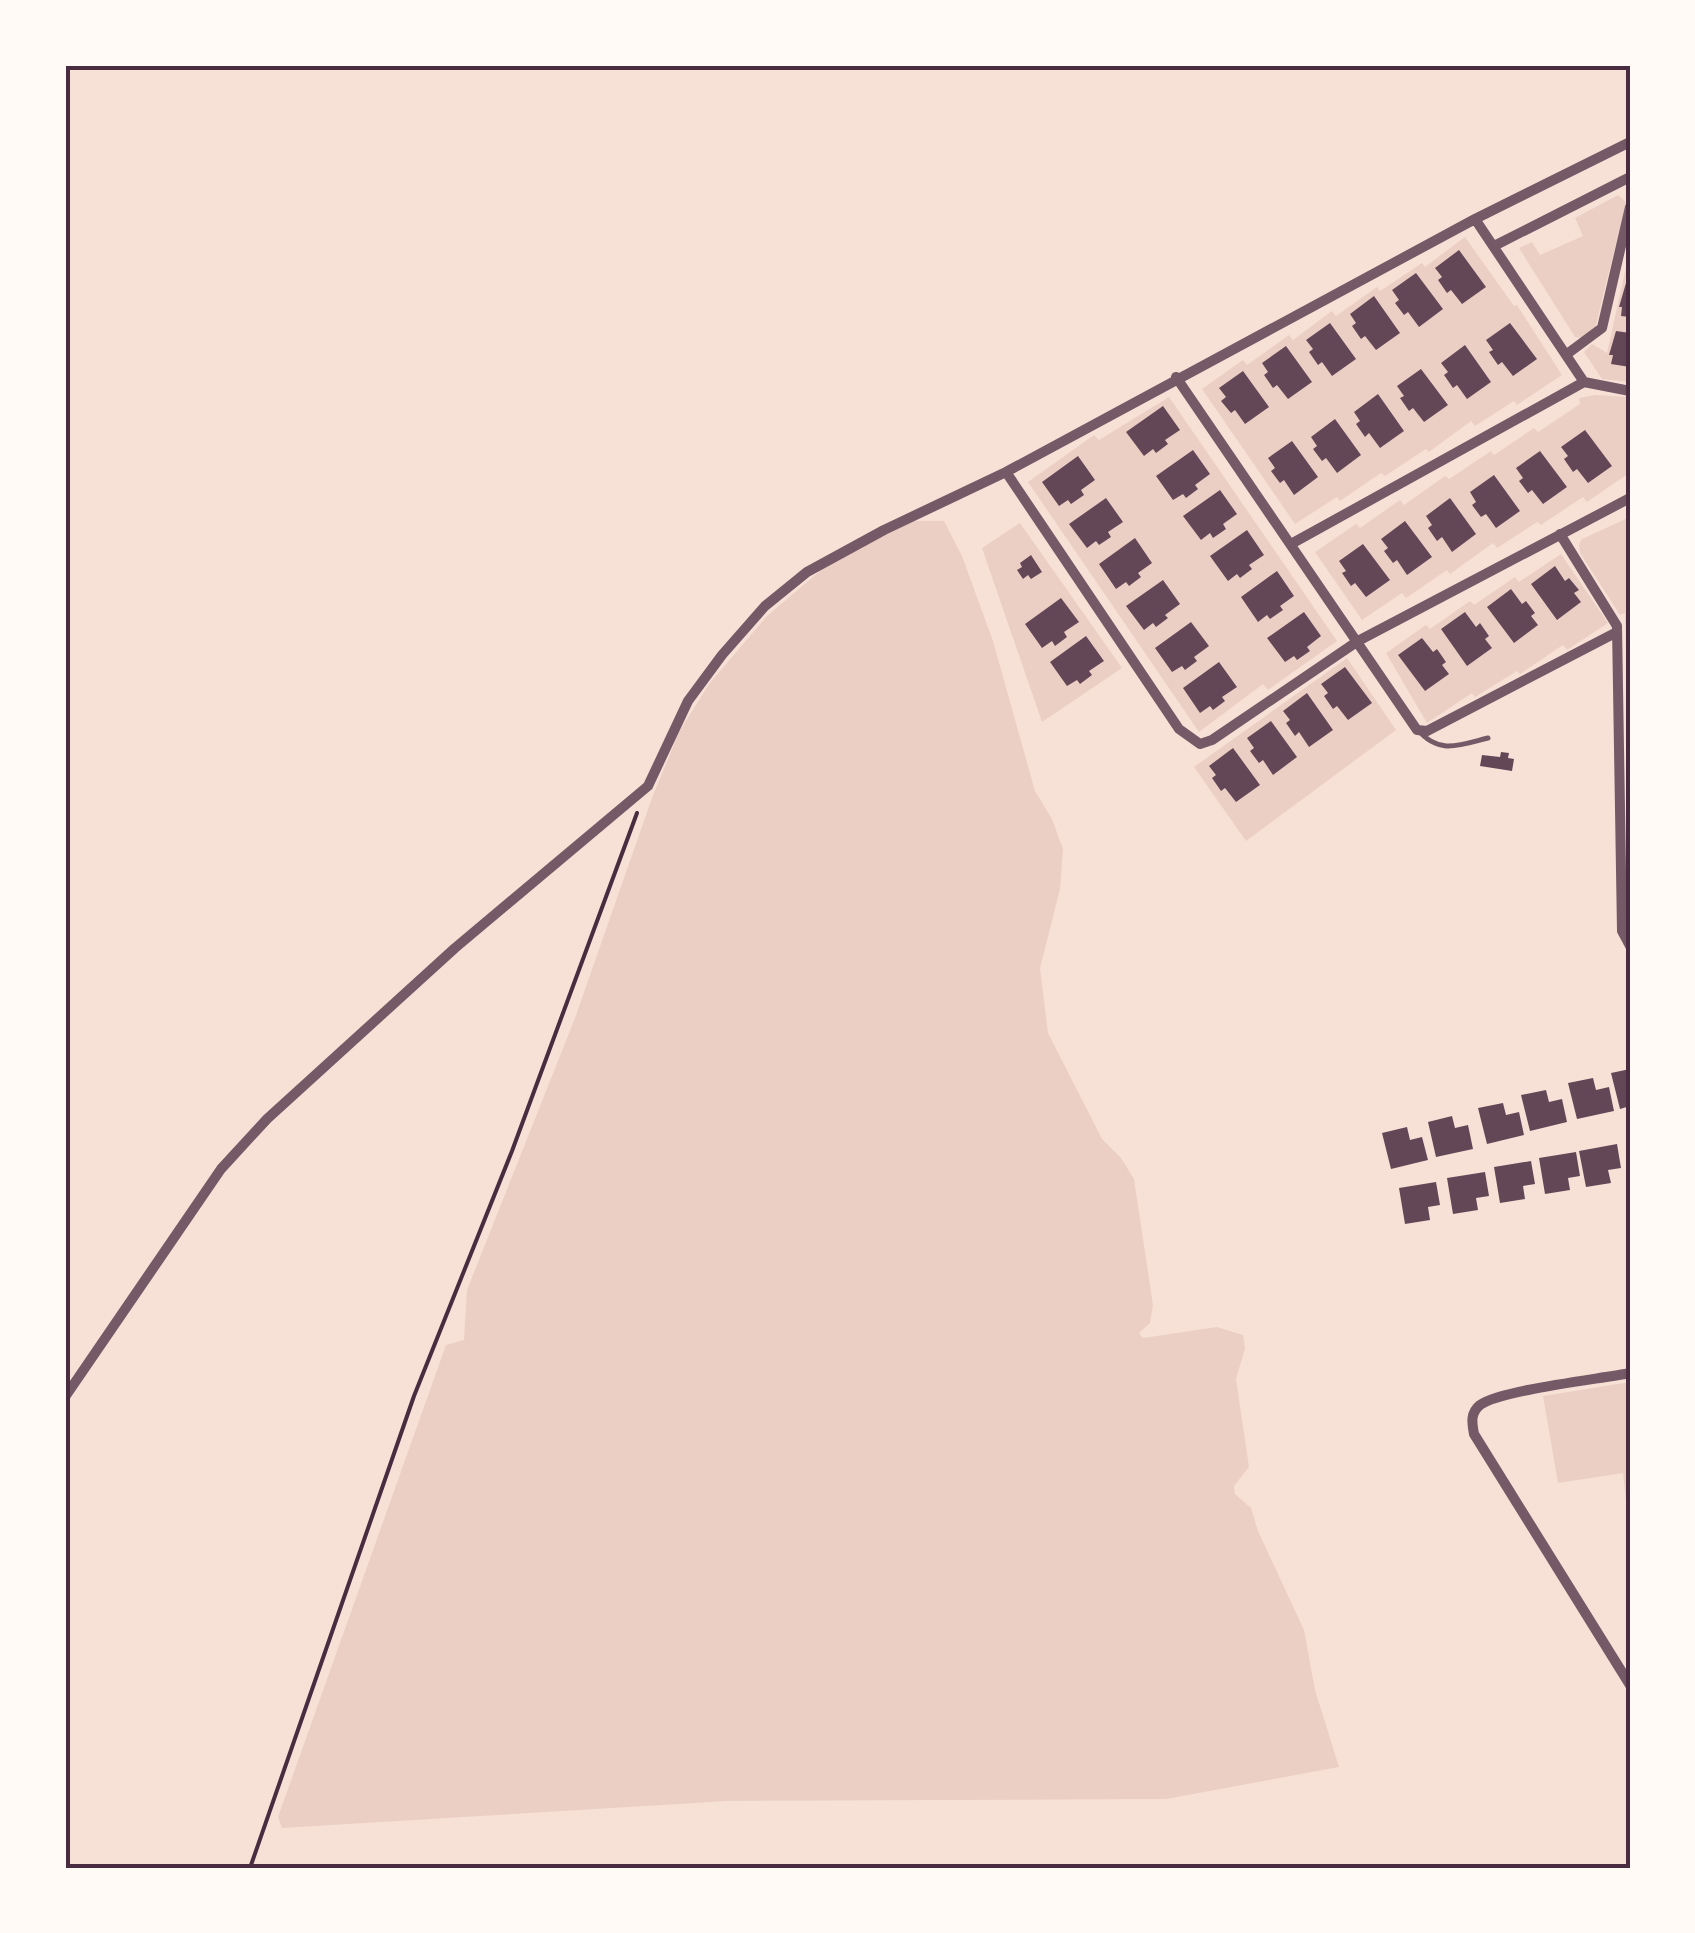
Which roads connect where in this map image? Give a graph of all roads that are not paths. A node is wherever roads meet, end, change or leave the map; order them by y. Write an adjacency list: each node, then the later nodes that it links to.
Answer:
1 (1630, 142): 4 (street)
2 (1630, 176): 5 (street)
3 (1630, 207): 6 (street)
4 (1476, 218): 5 (street); 7 (street)
5 (1494, 246): 6 (street)
6 (1566, 354): 8 (street)
7 (1176, 377): 10 (street); 13 (street)
8 (1584, 382): 9 (street); 13 (street)
9 (1630, 391)
10 (1006, 472): 15 (street); 20 (street)
11 (1630, 498): 12 (street)
12 (1560, 534): 14 (street); 15 (street)
13 (1290, 544): 15 (street)
14 (1617, 632): 16 (street); 18 (street)
15 (1358, 641): 16 (street)
16 (1420, 731): 17 (lane)
17 (1488, 738)
18 (1629, 945)
19 (1630, 1373): 21 (street)
20 (65, 1397)
21 (1630, 1685)

